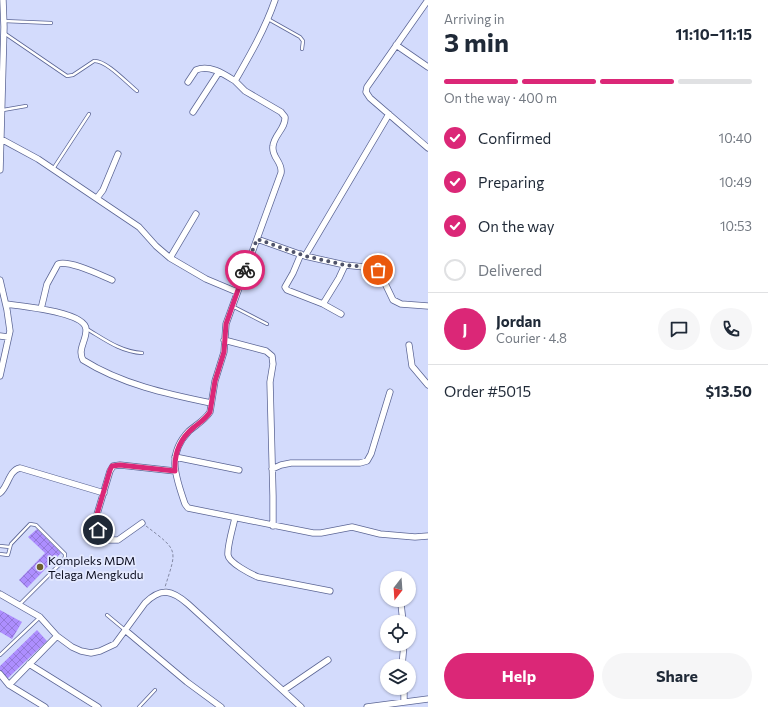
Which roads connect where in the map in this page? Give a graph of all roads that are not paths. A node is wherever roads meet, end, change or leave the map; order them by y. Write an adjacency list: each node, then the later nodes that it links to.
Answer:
1 (3, 0): 6 (street)
2 (275, 0): 4 (street)
3 (428, 0): 7 (street)
4 (268, 19): 8 (lane); 11 (street)
5 (51, 23): 6 (lane)
6 (3, 27): 13 (lane); 15 (street)
7 (396, 45): 9 (street); 18 (street)
8 (302, 48)
9 (428, 67)
10 (219, 72): 11 (street); 12 (street); 16 (street)
11 (235, 81): 26 (street)
12 (188, 82)
13 (137, 91)
14 (26, 106): 15 (lane)
15 (1, 110): 19 (street)
16 (193, 112)
17 (89, 114): 22 (lane)
18 (389, 114): 20 (street); 27 (street)
19 (1, 139): 22 (street); 23 (street)
20 (428, 148)
21 (118, 154): 24 (street)
22 (53, 169): 24 (street)
23 (0, 170)
24 (97, 198): 28 (street)
25 (196, 214): 28 (street)
26 (257, 239): 27 (street); 32 (street)
27 (303, 255): 29 (street); 34 (street)
28 (170, 258): 32 (street)
29 (345, 265): 34 (street); 36 (street)
30 (0, 280): 33 (street)
31 (112, 280): 37 (street)
32 (237, 292): 35 (street)
33 (6, 304): 37 (street); 42 (street)
34 (323, 304): 38 (street)
35 (232, 306): 39 (lane); 43 (street)
36 (428, 306)
37 (41, 309): 40 (street)
38 (341, 314)
39 (267, 324)
40 (86, 328): 45 (lane); 49 (street)
41 (0, 336): 42 (street)
42 (8, 337): 46 (street)
43 (224, 340): 49 (street); 51 (street)
44 (409, 346): 47 (street)
45 (142, 353)
46 (0, 376)
47 (428, 385)
48 (390, 392): 51 (street)
49 (211, 403): 50 (street)
50 (175, 457): 52 (street); 53 (street)
51 (272, 469): 58 (street)
52 (239, 470)
53 (175, 471): 55 (street); 56 (street)
54 (0, 493): 55 (street)
55 (104, 493): 57 (street)
56 (235, 518): 58 (street); 63 (street)
57 (142, 523)
58 (273, 526): 59 (street)
59 (428, 536)
60 (0, 546): 61 (lane)
61 (10, 547): 62 (lane); 65 (lane)
62 (0, 554)
63 (330, 591)
64 (0, 594): 65 (street)
65 (20, 605): 67 (street)
66 (107, 615): 68 (lane)
67 (40, 617): 69 (street); 70 (lane)
68 (125, 630): 69 (street); 76 (street); 83 (street)
69 (57, 636): 72 (street)
70 (0, 655)
71 (328, 660): 76 (street)
72 (29, 664): 74 (street); 81 (street)
73 (0, 674): 74 (street)
74 (9, 685): 80 (street)
75 (155, 690): 82 (lane)
76 (284, 690): 84 (street)
77 (404, 695): 79 (street)
78 (428, 699): 79 (street)
79 (404, 702): 85 (street)
80 (45, 707)
81 (98, 707)
82 (139, 707)
83 (220, 707)
84 (301, 707)
85 (367, 707)

